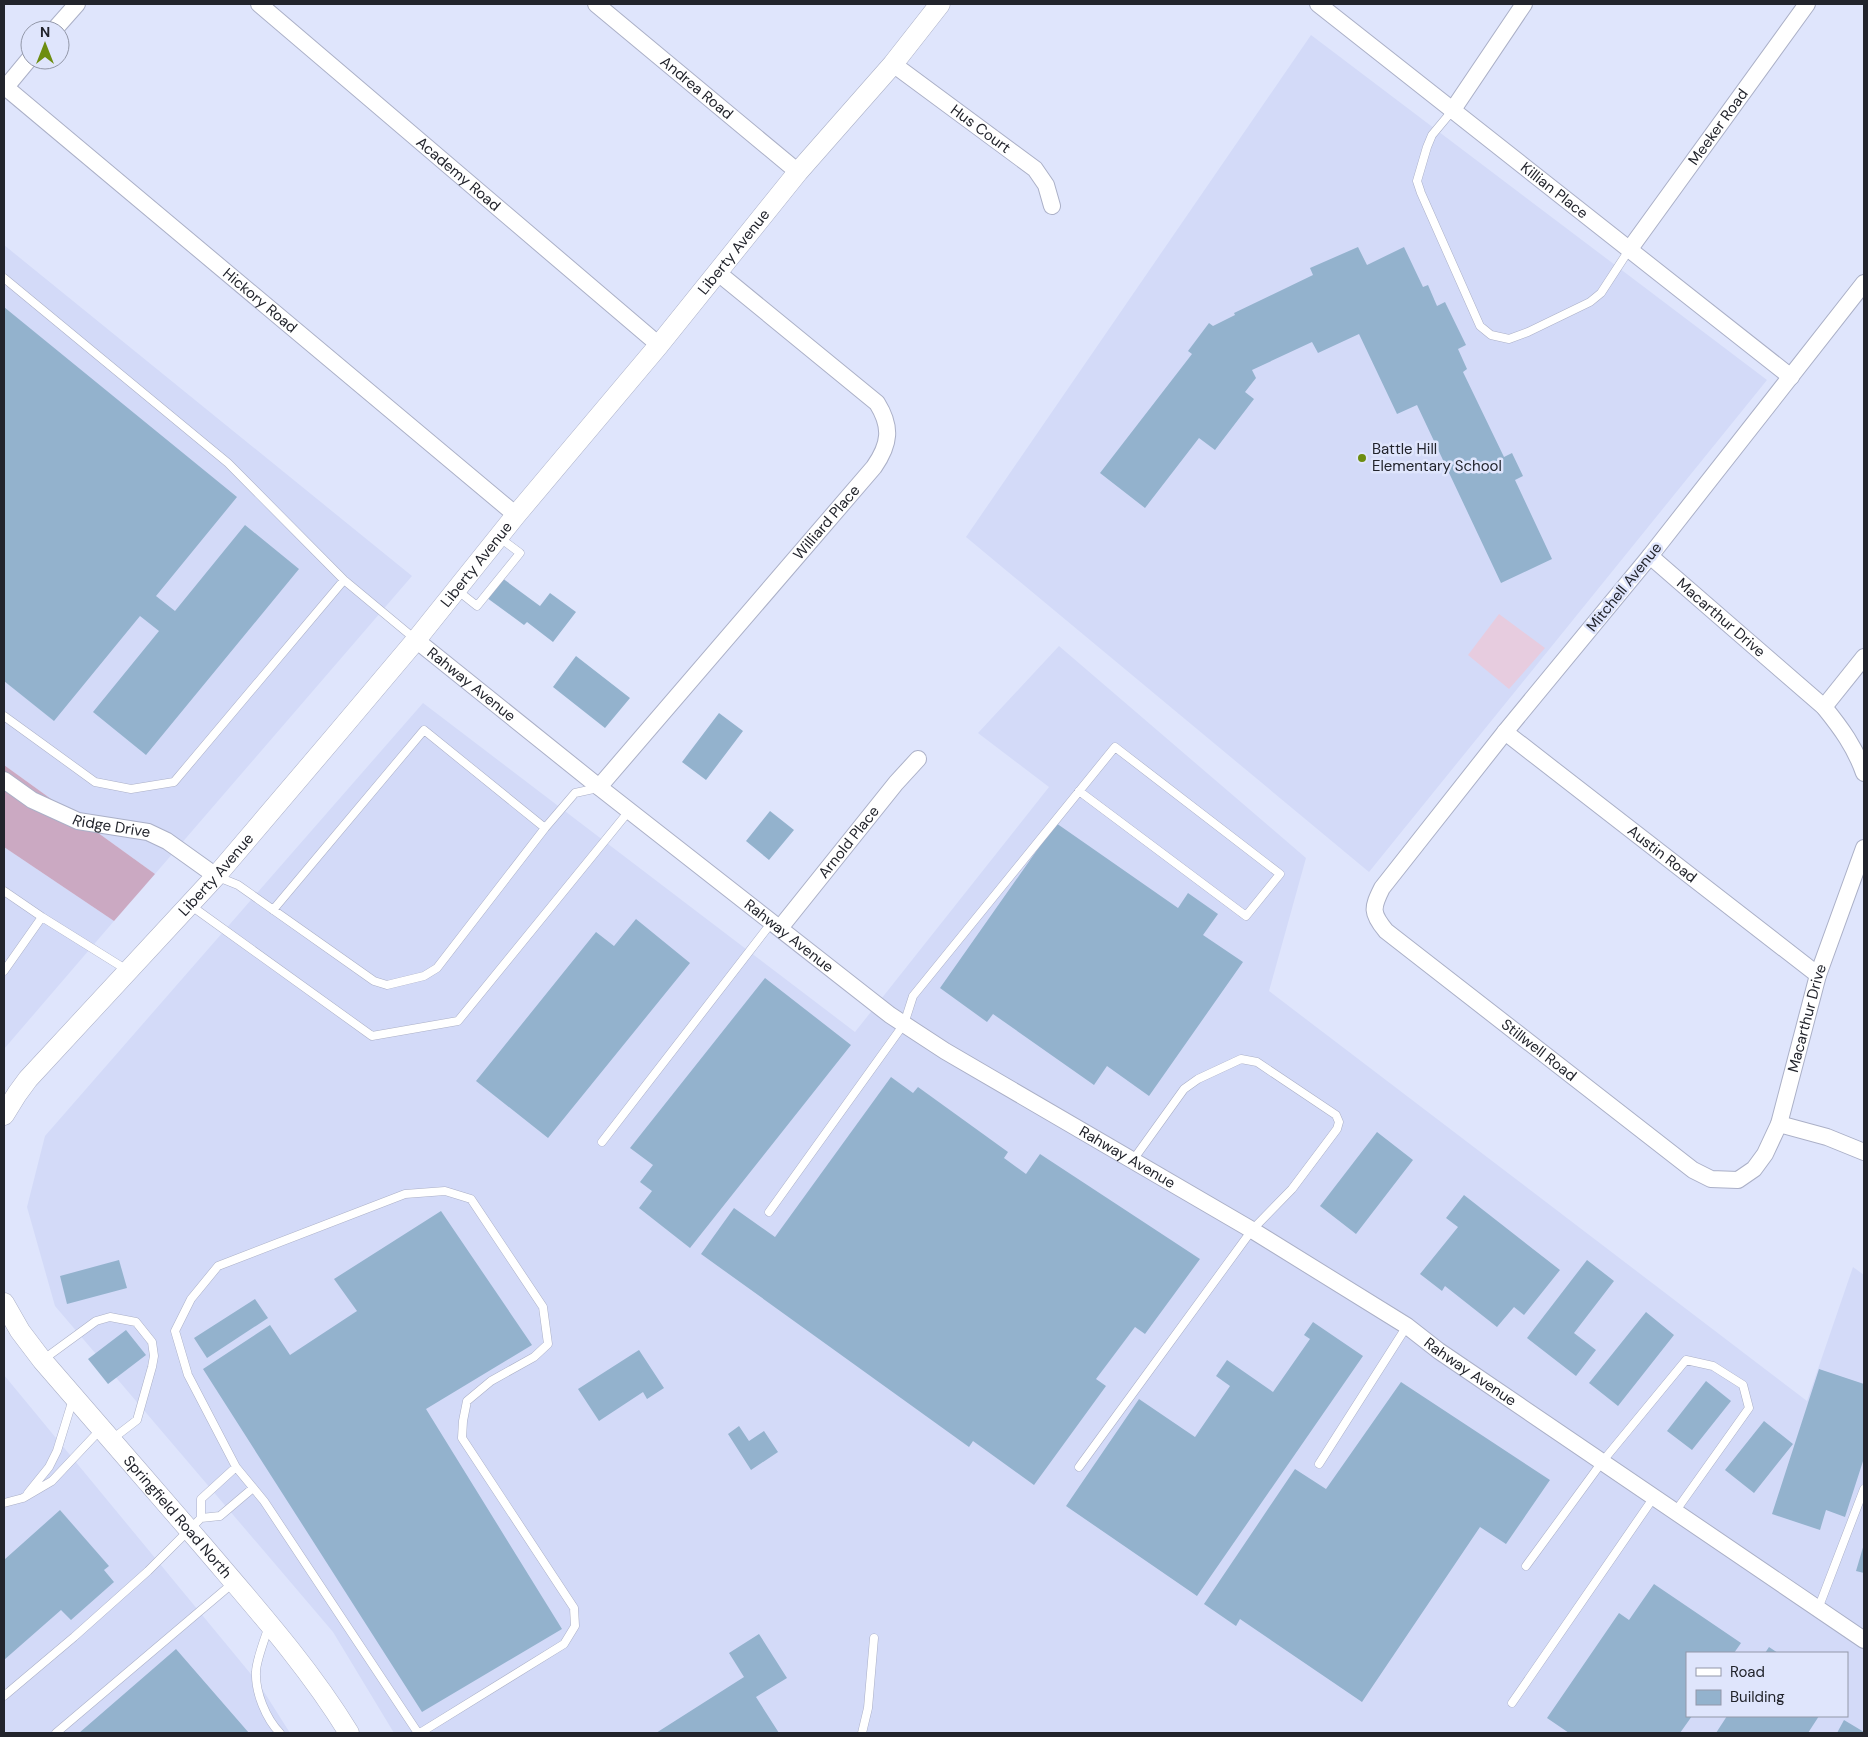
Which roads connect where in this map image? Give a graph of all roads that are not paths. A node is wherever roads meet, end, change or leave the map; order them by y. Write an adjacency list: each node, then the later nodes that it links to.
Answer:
1 (77, 4): 8 (street)
2 (259, 4): 19 (street, Academy Road)
3 (596, 4): 13 (street, Andrea Road)
4 (940, 4): 9 (street, Liberty Avenue)
5 (1318, 4): 12 (street, Killian Place)
6 (1524, 4): 12 (street)
7 (1807, 4): 15 (street, Meeker Road)
8 (63, 20)
9 (893, 64): 13 (street, Liberty Avenue); 14 (street, Hus Court)
10 (20, 70): 11 (street)
11 (5, 87): 21 (street, Hickory Road)
12 (1452, 111): 15 (street, Killian Place); 15 (lane)
13 (798, 172): 16 (street, Liberty Avenue)
14 (1052, 206)
15 (1629, 250): 20 (street, Killian Place)
16 (717, 272): 19 (street, Liberty Avenue); 34 (street, Williard Place)
17 (4, 278): 24 (lane)
18 (1864, 283): 20 (street, Mitchell Avenue)
19 (659, 345): 21 (street, Liberty Avenue)
20 (1790, 376): 23 (street, Mitchell Avenue)
21 (516, 515): 22 (street, Liberty Avenue)
22 (499, 537): 25 (street, Liberty Avenue); 25 (lane)
23 (1650, 556): 28 (street, Macarthur Drive); 30 (street, Mitchell Avenue)
24 (344, 580): 26 (lane); 29 (lane)
25 (457, 590): 26 (street, Liberty Avenue)
26 (416, 640): 34 (street, Rahway Avenue); 40 (street, Liberty Avenue)
27 (1864, 657): 28 (street)
28 (1824, 708): 32 (street, Macarthur Drive)
29 (4, 716)
30 (1505, 732): 41 (street, Mitchell Avenue); 49 (street, Austin Road)
31 (918, 759): 46 (street, Arnold Place)
32 (1864, 773)
33 (4, 780): 40 (street, Ridge Drive)
34 (599, 787): 36 (street, Rahway Avenue); 37 (lane)
35 (1079, 791): 35 (lane); 50 (lane)
36 (629, 811): 43 (lane); 46 (street, Rahway Avenue)
37 (545, 828): 44 (lane); 44 (lane)
38 (1864, 848): 39 (street, Macarthur Drive)
39 (1861, 869): 49 (street, Macarthur Drive)
40 (216, 876): 43 (street, Liberty Avenue); 44 (lane)
41 (1382, 888): 56 (street, Stillwell Road)
42 (4, 891): 45 (lane)
43 (190, 905): 48 (street, Liberty Avenue)
44 (273, 910)
45 (42, 917): 47 (lane); 48 (lane)
46 (776, 925): 50 (street, Rahway Avenue); 53 (lane)
47 (4, 971)
48 (129, 971): 51 (street, Liberty Avenue)
49 (1818, 975): 52 (street, Macarthur Drive)
50 (904, 1024): 55 (street, Rahway Avenue); 57 (lane)
51 (4, 1115)
52 (1779, 1124): 54 (street); 56 (street, Macarthur Drive)
53 (602, 1142)
54 (1864, 1152)
55 (1133, 1160): 58 (street, Rahway Avenue); 58 (lane)
56 (1738, 1180)
57 (769, 1212)
58 (1252, 1230): 60 (street, Rahway Avenue); 67 (lane)
59 (5, 1307): 61 (street, Springfield Road North)
60 (1407, 1326): 64 (street, Rahway Avenue); 65 (lane)
61 (42, 1360): 62 (street, Springfield Road North); 63 (lane)
62 (74, 1397): 63 (street, Springfield Road North); 71 (lane)
63 (106, 1434): 71 (lane); 74 (street, Springfield Road North)
64 (1602, 1462): 70 (street, Rahway Avenue); 73 (lane); 75 (lane)
65 (1319, 1464)
66 (236, 1467): 68 (lane); 74 (lane); 86 (lane)
67 (1080, 1467)
68 (253, 1488): 74 (lane); 86 (lane)
69 (1864, 1489): 77 (lane)
70 (1654, 1497): 73 (street, Rahway Avenue); 82 (lane)
71 (23, 1498): 72 (lane)
72 (4, 1503)
73 (1675, 1512): 77 (street, Rahway Avenue)
74 (196, 1525): 76 (street, Springfield Road North); 81 (lane)
75 (1526, 1566)
76 (235, 1582): 78 (street, Springfield Road North); 83 (lane)
77 (1818, 1609): 80 (street, Rahway Avenue)
78 (270, 1624): 84 (lane); 85 (street, Springfield Road North)
79 (874, 1638): 87 (lane)
80 (1864, 1640)
81 (4, 1696)
82 (1512, 1703)
83 (56, 1733)
84 (280, 1733)
85 (348, 1733)
86 (419, 1733)
87 (862, 1733)

